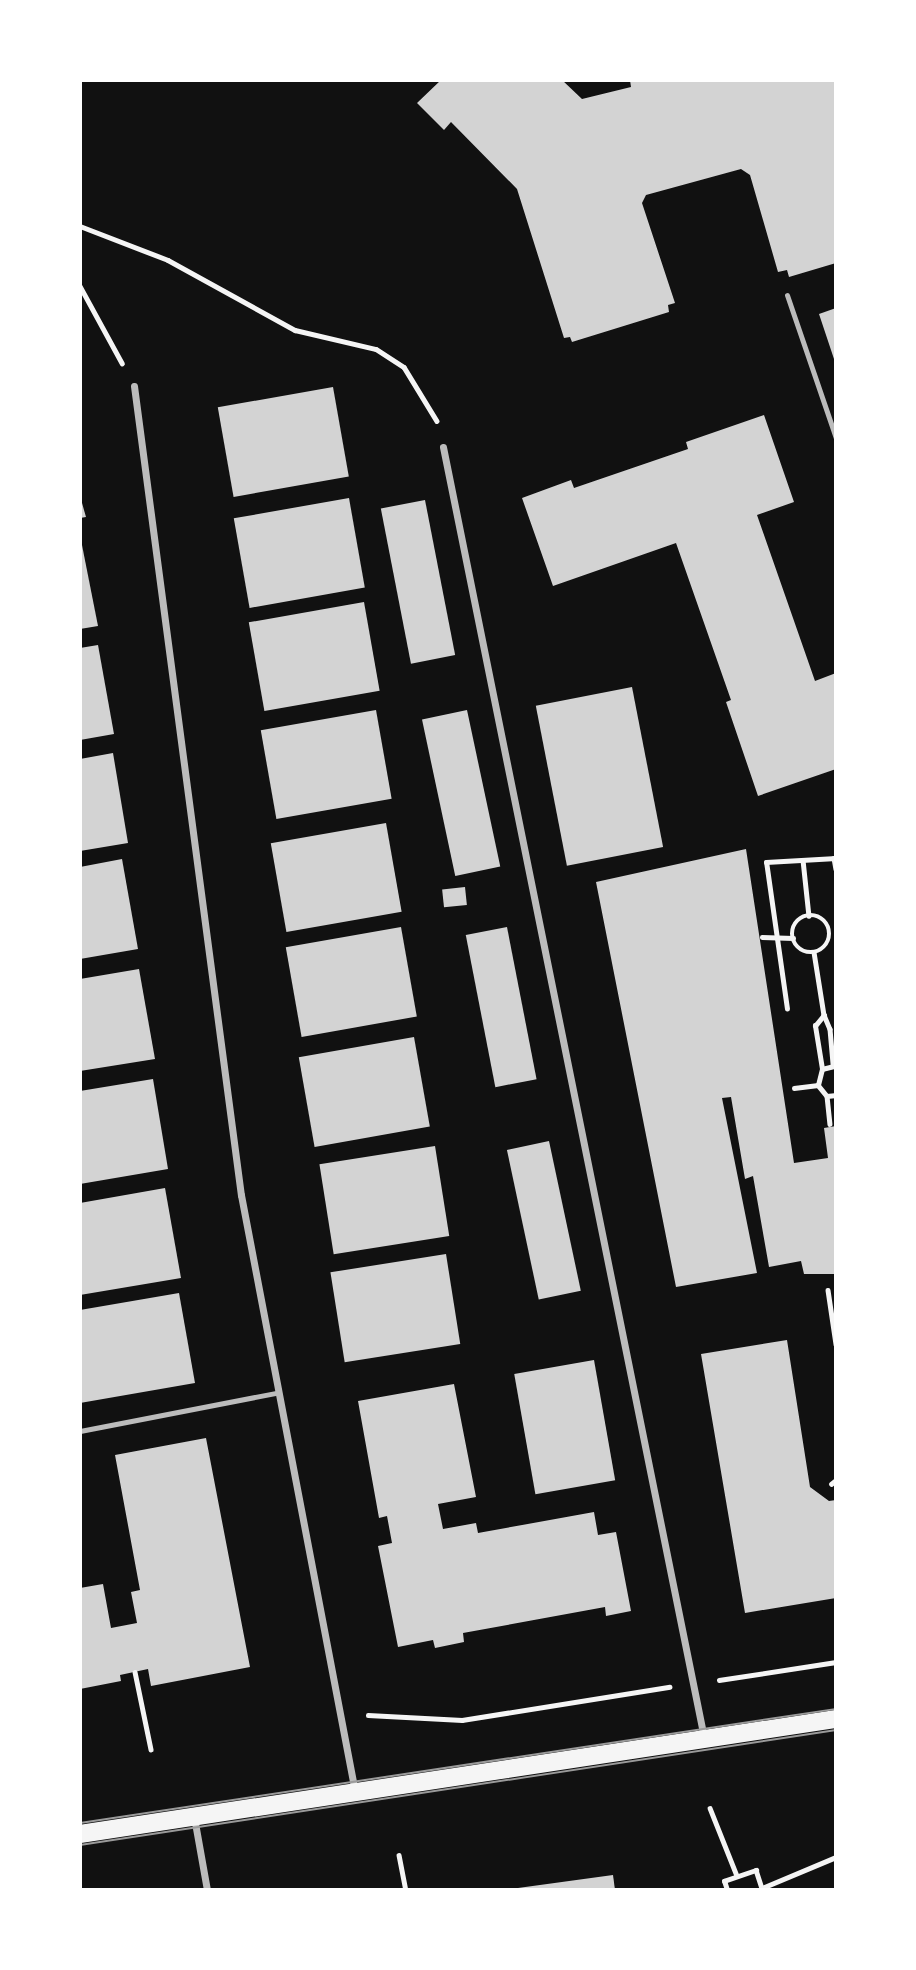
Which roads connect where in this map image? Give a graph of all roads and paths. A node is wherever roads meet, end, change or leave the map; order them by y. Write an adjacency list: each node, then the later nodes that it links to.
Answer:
1 (80, 226): 6 (path)
2 (80, 286): 4 (path)
3 (788, 295): 5 (lane)
4 (134, 386): 27 (street)
5 (835, 438)
6 (443, 447): 31 (street)
7 (835, 858): 8 (path); 9 (path)
8 (803, 860): 10 (path); 12 (path)
9 (835, 869)
10 (808, 916): 11 (path); 14 (path)
11 (832, 932): 15 (path)
12 (776, 936): 13 (path); 14 (path); 16 (path)
13 (762, 937)
14 (793, 938): 15 (path)
15 (814, 952): 17 (path)
16 (787, 1009)
17 (824, 1015): 18 (path); 19 (path)
18 (834, 1066): 19 (path)
19 (822, 1069): 20 (path)
20 (818, 1085): 21 (path); 23 (path)
21 (794, 1088)
22 (835, 1095): 23 (path)
23 (827, 1096): 24 (path)
24 (830, 1124)
25 (828, 1290): 26 (path)
26 (835, 1344)
27 (276, 1393): 28 (lane); 32 (street)
28 (80, 1431)
29 (835, 1662): 31 (path)
30 (135, 1672): 35 (path)
31 (695, 1683): 32 (path); 34 (street)
32 (341, 1713): 36 (street)
33 (835, 1718): 34 (main road)
34 (704, 1739): 36 (main road)
35 (151, 1749)
36 (355, 1792): 38 (main road)
37 (710, 1808): 42 (path)
38 (194, 1816): 39 (main road); 43 (street)
39 (80, 1834)
40 (399, 1855): 44 (path)
41 (835, 1857): 46 (path)
42 (737, 1876): 45 (path); 46 (path)
43 (207, 1889)
44 (406, 1889)
45 (727, 1889)
46 (762, 1889)

